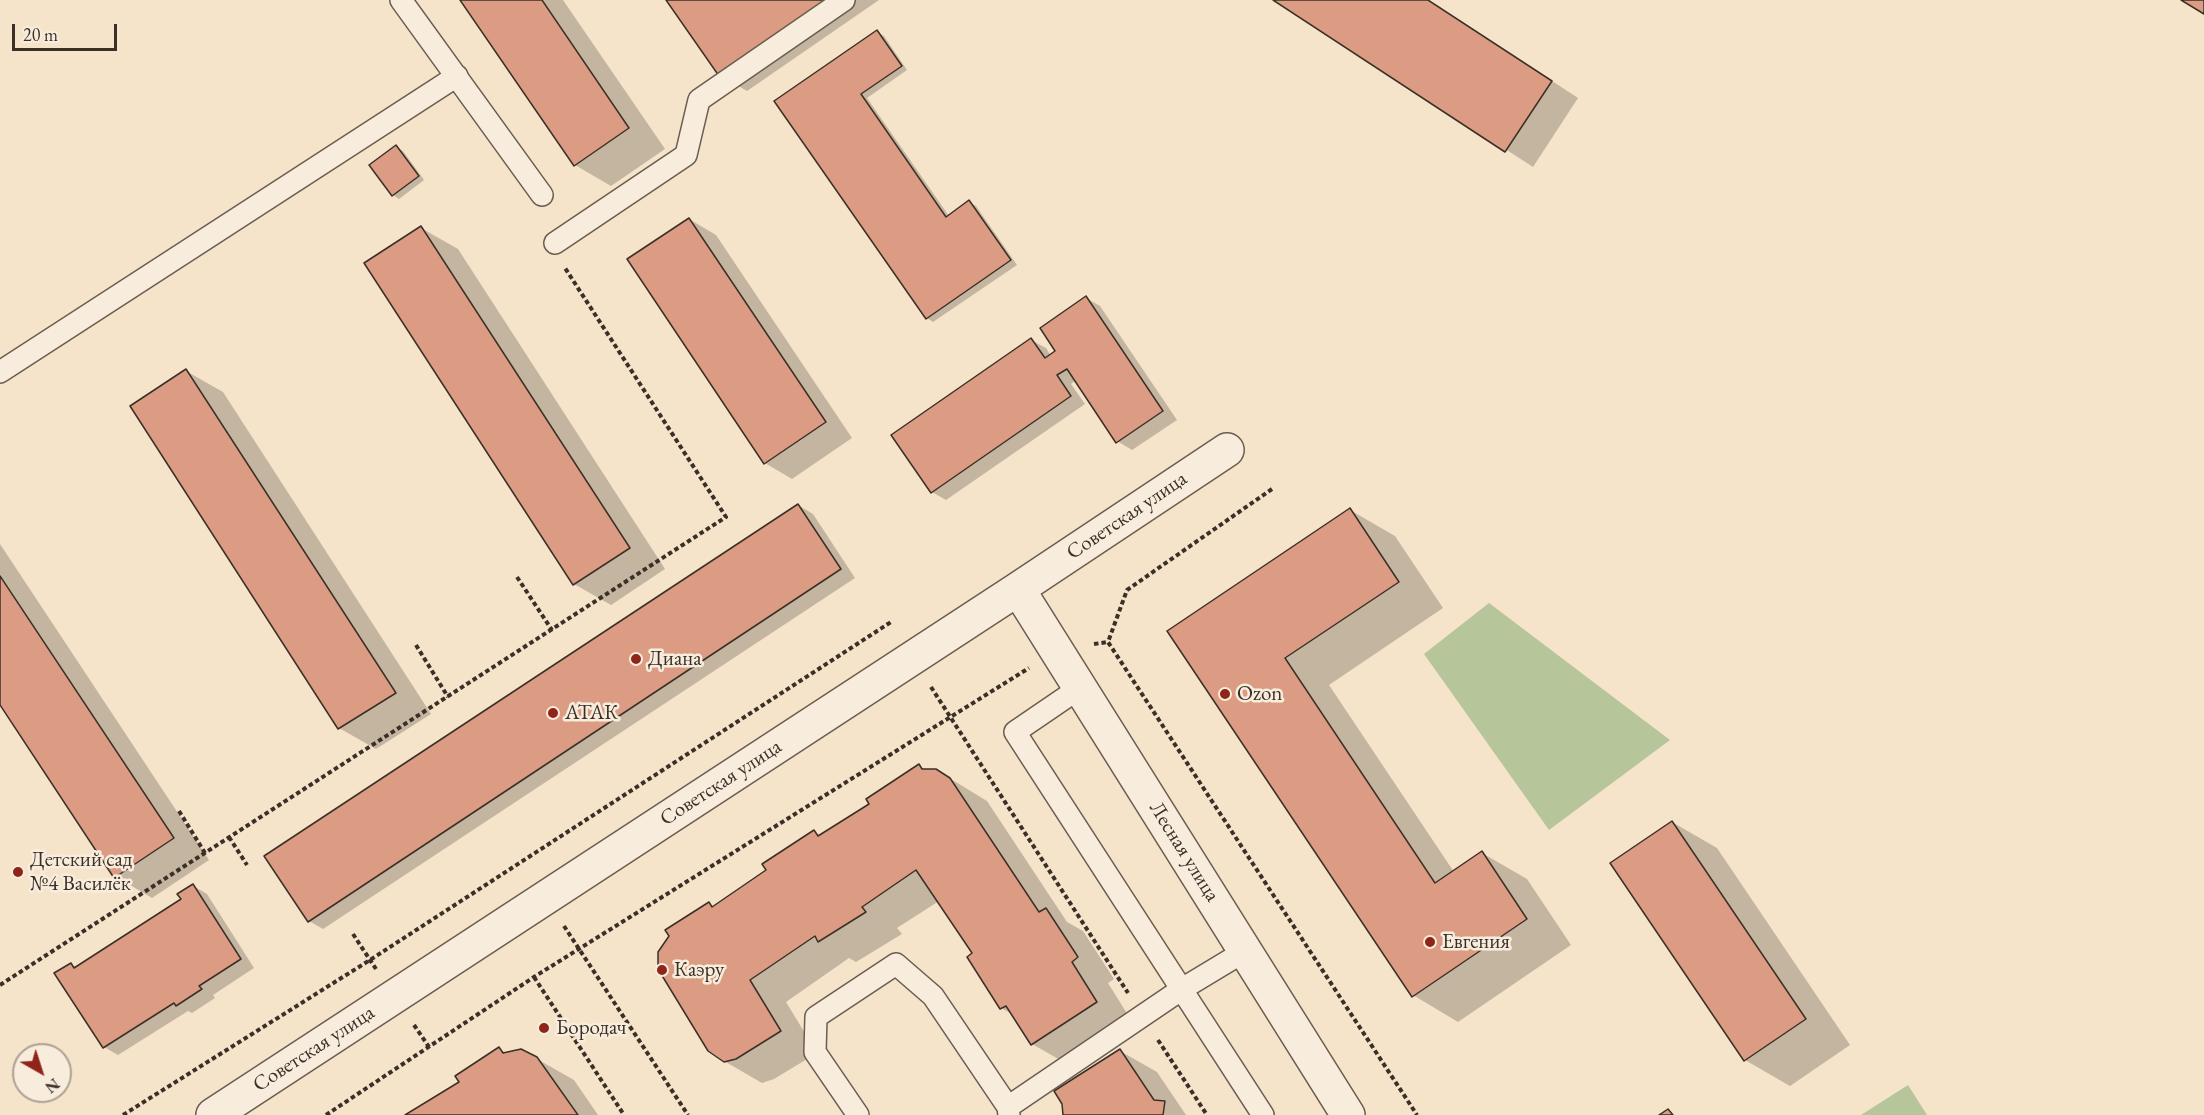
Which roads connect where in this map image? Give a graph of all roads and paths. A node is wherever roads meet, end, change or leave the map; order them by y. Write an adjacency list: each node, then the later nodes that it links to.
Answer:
1 (401, 0): 3 (lane)
2 (844, 0): 5 (lane)
3 (457, 76): 4 (lane); 6 (lane)
4 (542, 195)
5 (555, 243): 12 (path)
6 (0, 372)
7 (1227, 450): 10 (street, Советская улица)
8 (1272, 489): 13 (path)
9 (517, 578): 12 (path)
10 (1018, 589): 15 (street, Лесная улица); 16 (street, Советская улица)
11 (891, 622): 32 (path)
12 (552, 630): 18 (path)
13 (1108, 642): 15 (path); 41 (path)
14 (416, 645): 18 (path)
15 (1058, 650): 17 (street, Лесная улица); 19 (path)
16 (913, 657): 19 (path); 24 (street, Советская улица)
17 (1081, 687): 26 (street, Лесная улица); 29 (lane)
18 (448, 697): 21 (path)
19 (950, 718): 25 (path); 30 (path)
20 (178, 811): 22 (path)
21 (229, 837): 22 (path); 23 (path)
22 (205, 853): 28 (path)
23 (247, 865)
24 (545, 897): 25 (path); 33 (street, Советская улица)
25 (580, 950): 27 (path); 36 (path)
26 (1245, 951): 29 (lane); 40 (street, Лесная улица)
27 (534, 977): 34 (path); 35 (path)
28 (0, 985)
29 (1182, 989): 30 (lane); 39 (lane)
30 (1143, 1016): 31 (lane); 38 (path)
31 (1009, 1111): 37 (lane)
32 (123, 1115)
33 (213, 1115)
34 (326, 1115)
35 (624, 1115)
36 (688, 1115)
37 (858, 1115)
38 (1207, 1115)
39 (1263, 1115)
40 (1348, 1115)
41 (1417, 1115)

